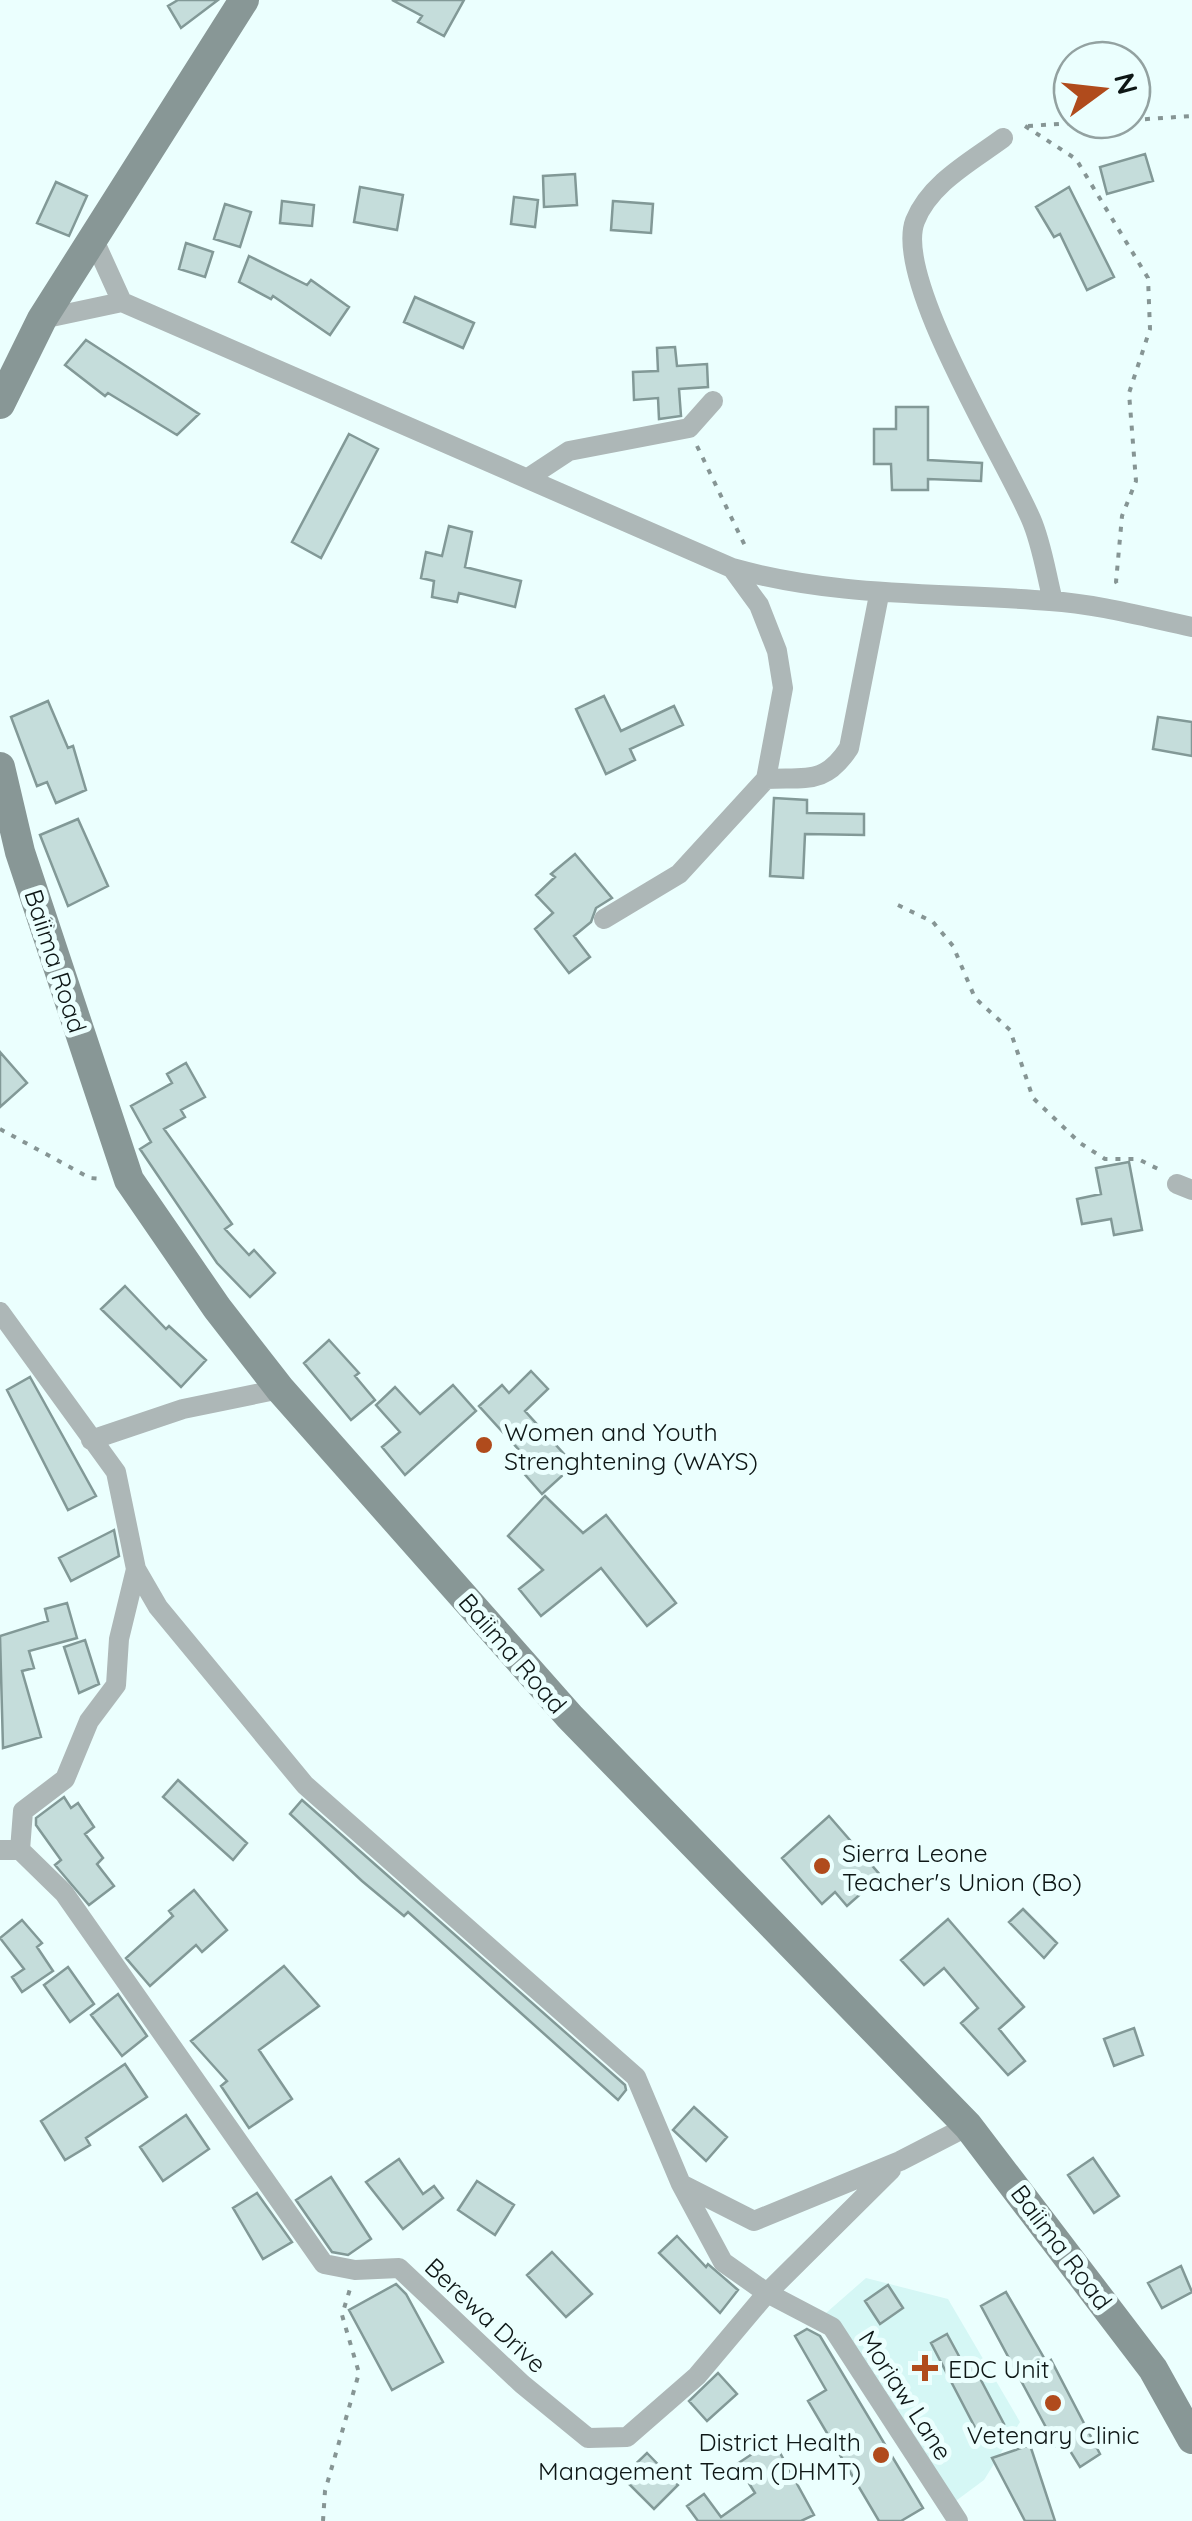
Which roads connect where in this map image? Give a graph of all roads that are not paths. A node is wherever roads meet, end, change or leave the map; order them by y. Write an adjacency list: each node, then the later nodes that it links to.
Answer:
1 (244, 0): 3 (street)
2 (1004, 138): 11 (street)
3 (93, 238): 4 (street); 5 (street)
4 (122, 302): 5 (street); 8 (street)
5 (42, 319): 7 (street)
6 (713, 400): 8 (street)
7 (0, 404)
8 (528, 478): 9 (street)
9 (732, 568): 10 (street); 14 (street)
10 (880, 595): 11 (street); 14 (street)
11 (1053, 601): 12 (street)
12 (1192, 627)
13 (0, 767): 17 (street, Baiima Road)
14 (766, 779): 15 (street)
15 (604, 919)
16 (0, 1312): 18 (street)
17 (280, 1389): 18 (street); 21 (street, Baiima Road)
18 (90, 1440): 19 (street)
19 (136, 1569): 20 (street); 23 (street, Moriaw Lane)
20 (10, 1850): 24 (street, Berewa Drive)
21 (968, 2126): 22 (street); 25 (street, Baiima Road)
22 (900, 2161): 23 (street); 24 (street, Berewa Drive)
23 (680, 2184): 24 (street, Moriaw Lane)
24 (768, 2293): 26 (street, Moriaw Lane)
25 (1192, 2439)
26 (958, 2521)

